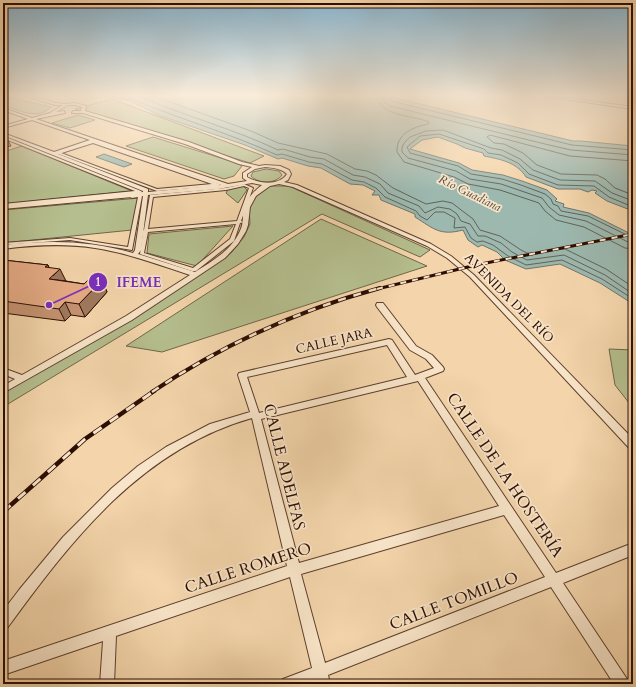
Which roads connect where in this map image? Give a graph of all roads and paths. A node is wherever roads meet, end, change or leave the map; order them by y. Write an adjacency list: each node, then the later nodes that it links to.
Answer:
1 (57, 127): 4 (street)
2 (137, 127): 6 (street)
3 (3, 136): 5 (street); 17 (street)
4 (95, 140): 5 (street); 13 (street)
5 (56, 154): 5 (street); 16 (street)
6 (241, 164): 7 (street); 8 (street)
7 (258, 167): 8 (street); 9 (street, AVENIDA DEL RÍO)
8 (246, 174): 10 (street); 13 (street)
9 (288, 177): 11 (street); 14 (street, AVENIDA DEL RÍO)
10 (253, 182): 12 (street); 13 (street); 15 (street)
11 (277, 182): 12 (street); 14 (street, AVENIDA DEL RÍO)
12 (269, 184): 15 (street)
13 (227, 185): 16 (street)
14 (295, 186): 31 (street, AVENIDA DEL RÍO)
15 (253, 192): 18 (street); 19 (street)
16 (145, 194): 17 (street); 19 (street)
17 (3, 207): 20 (street)
18 (242, 222): 19 (street); 19 (street); 23 (street)
19 (143, 231): 20 (street); 22 (street)
20 (134, 232): 21 (street)
21 (3, 246): 22 (street)
22 (134, 255): 23 (street)
23 (196, 275): 27 (street)
24 (380, 305): 28 (street)
25 (3, 371): 27 (street)
26 (242, 374): 28 (street, CALLE JARA); 30 (street, CALLE ADELFAS)
27 (22, 378): 29 (street)
28 (416, 378): 30 (street); 32 (street, CALLE DE LA HOSTERÍA)
29 (3, 390)
30 (255, 416): 34 (street, CALLE ADELFAS); 36 (street)
31 (633, 446)
32 (506, 509): 34 (street, CALLE ROMERO); 35 (street, CALLE DE LA HOSTERÍA)
33 (633, 549): 35 (street, CALLE TOMILLO)
34 (294, 570): 37 (street, CALLE ROMERO); 39 (street, CALLE ADELFAS)
35 (555, 580): 39 (street, CALLE TOMILLO); 42 (street, CALLE DE LA HOSTERÍA)
36 (3, 622)
37 (110, 632): 38 (street, CALLE ROMERO); 40 (street)
38 (3, 668)
39 (322, 678): 41 (street, CALLE TOMILLO)
40 (107, 684)
41 (288, 684)
42 (622, 684)

